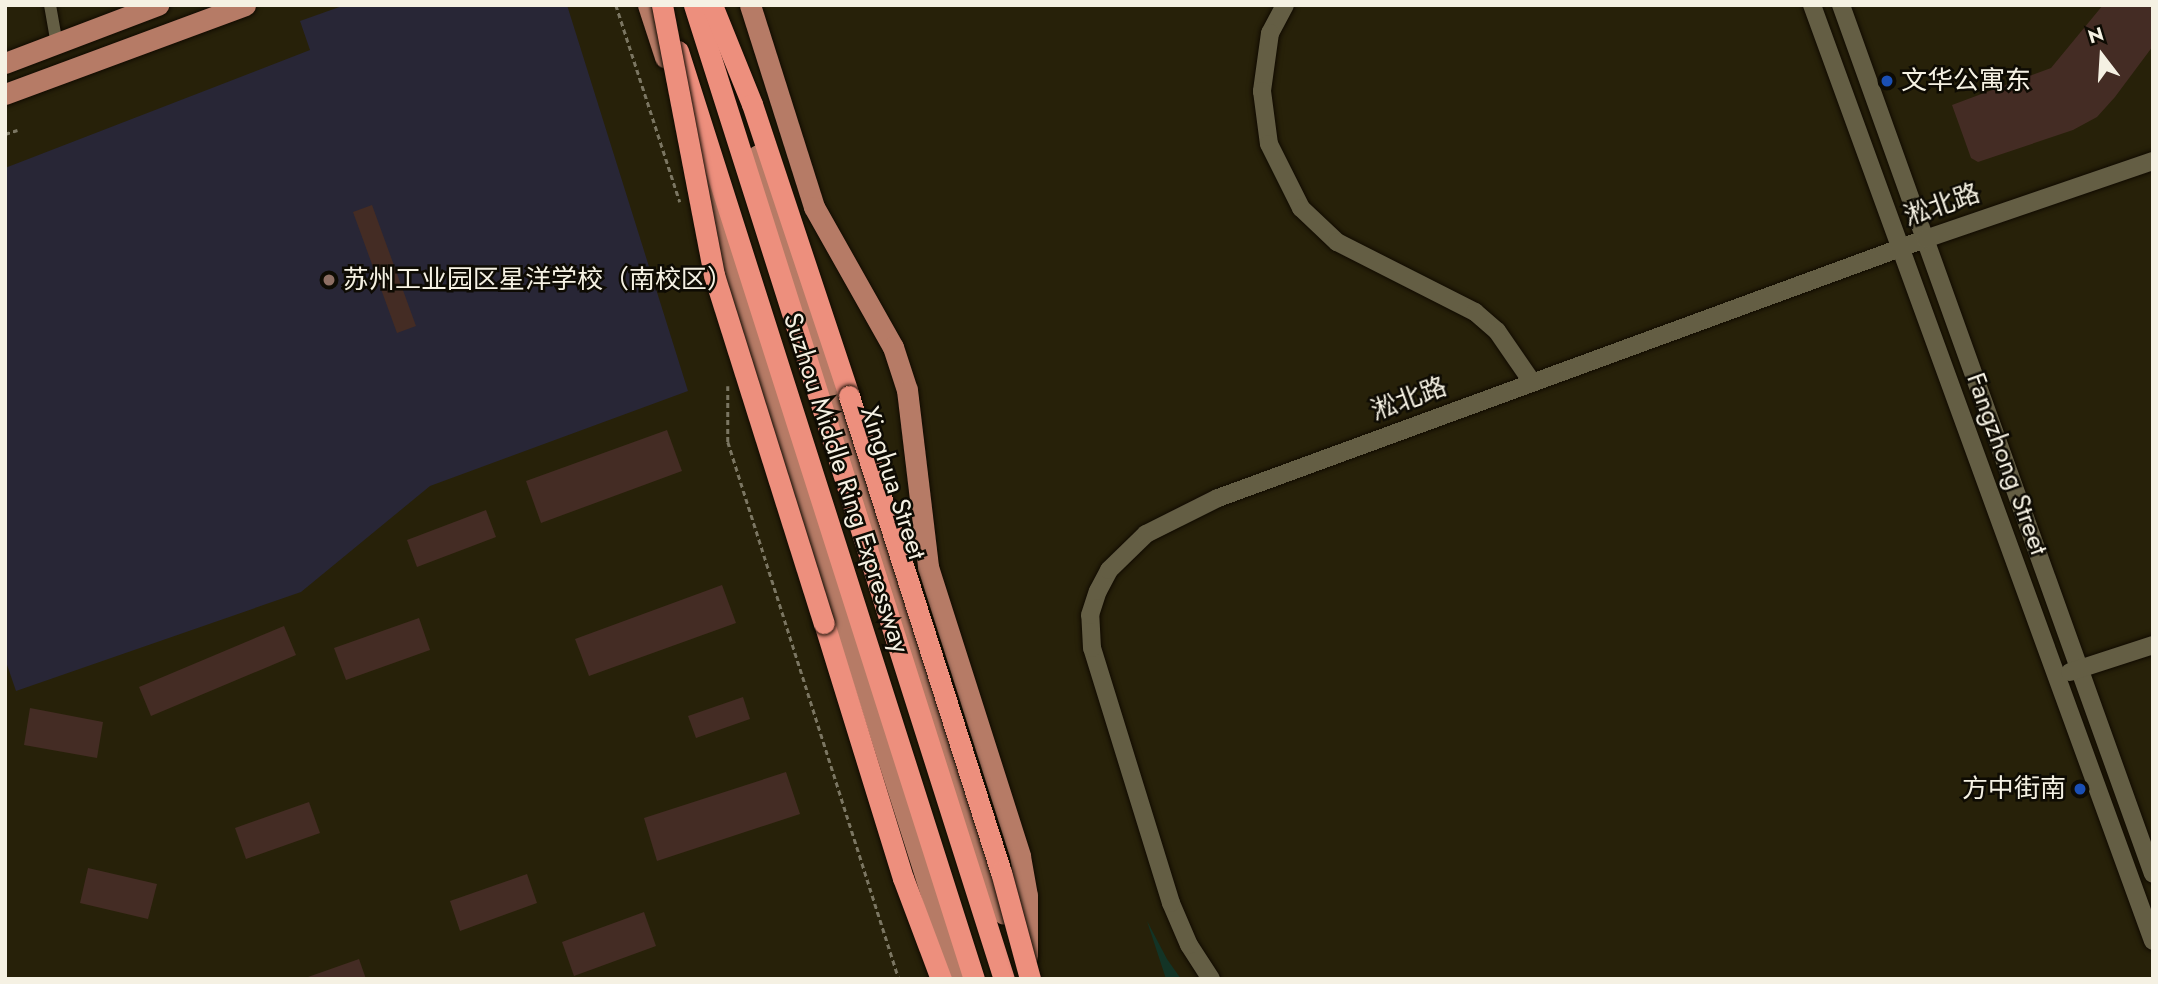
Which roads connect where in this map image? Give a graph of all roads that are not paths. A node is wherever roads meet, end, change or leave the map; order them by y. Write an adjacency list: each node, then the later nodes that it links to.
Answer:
1 (50, 5): 12 (street)
2 (158, 5): 12 (main road)
3 (245, 5): 14 (main road)
4 (648, 5): 25 (main road)
5 (663, 5): 24 (highway, bridge); 26 (highway, Suzhou Middle Ring Expressway, bridge)
6 (694, 5): 27 (highway, Suzhou Middle Ring Expressway)
7 (711, 5): 28 (main road, Xinghua Street); 28 (highway, bridge)
8 (750, 5): 28 (main road)
9 (1285, 5): 18 (street)
10 (1812, 5): 17 (street, Fangzhong Street)
11 (1841, 5): 16 (street, Fangzhong Street)
12 (57, 43): 13 (main road)
13 (5, 62)
14 (5, 94)
15 (2153, 161): 16 (street, 淞北路)
16 (1925, 239): 17 (street, 淞北路); 20 (street, Fangzhong Street)
17 (1900, 248): 18 (street, 淞北路); 21 (street, Fangzhong Street)
18 (1532, 382): 29 (street, 淞北路)
19 (2153, 645): 20 (street)
20 (2079, 670): 21 (street); 22 (street, Fangzhong Street)
21 (2056, 675): 23 (street, Fangzhong Street)
22 (2153, 874)
23 (2153, 941)
24 (942, 979)
25 (958, 979)
26 (974, 979)
27 (1004, 979)
28 (1027, 979)
29 (1210, 979)

